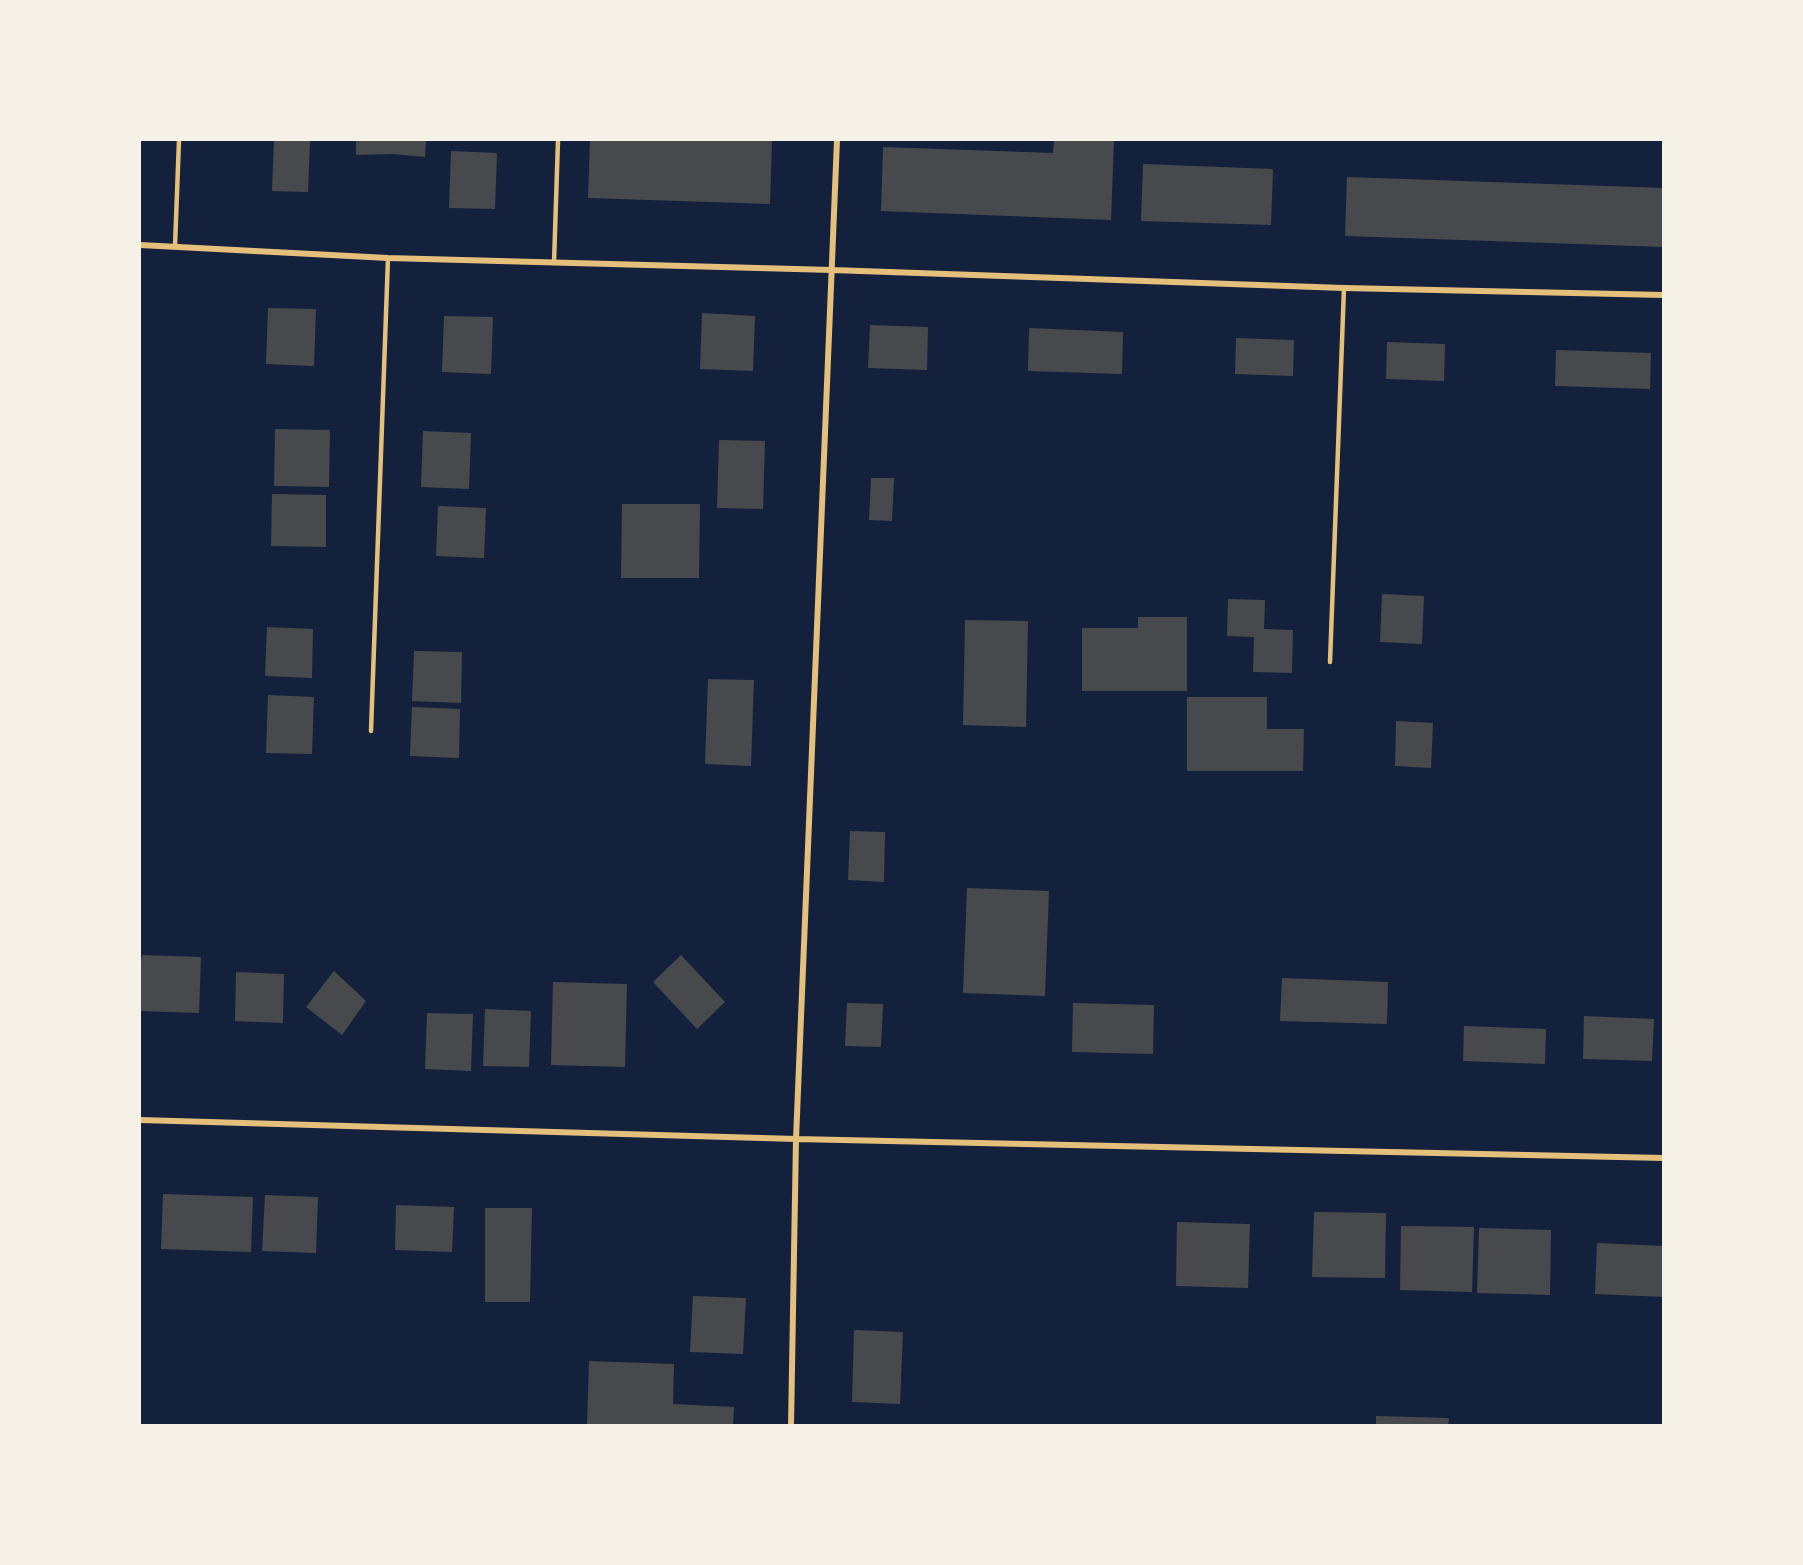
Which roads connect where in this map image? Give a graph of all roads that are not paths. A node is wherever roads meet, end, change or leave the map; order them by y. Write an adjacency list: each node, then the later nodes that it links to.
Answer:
1 (179, 140): 5 (lane)
2 (558, 140): 7 (lane)
3 (837, 140): 8 (street)
4 (140, 245): 5 (street)
5 (175, 246): 6 (street)
6 (388, 258): 7 (street); 12 (lane)
7 (554, 262): 8 (street)
8 (832, 270): 9 (street); 14 (street)
9 (1344, 288): 10 (street); 11 (lane)
10 (1664, 295)
11 (1330, 662)
12 (371, 731)
13 (140, 1120): 14 (street)
14 (796, 1139): 15 (street); 16 (street)
15 (1664, 1158)
16 (791, 1425)

